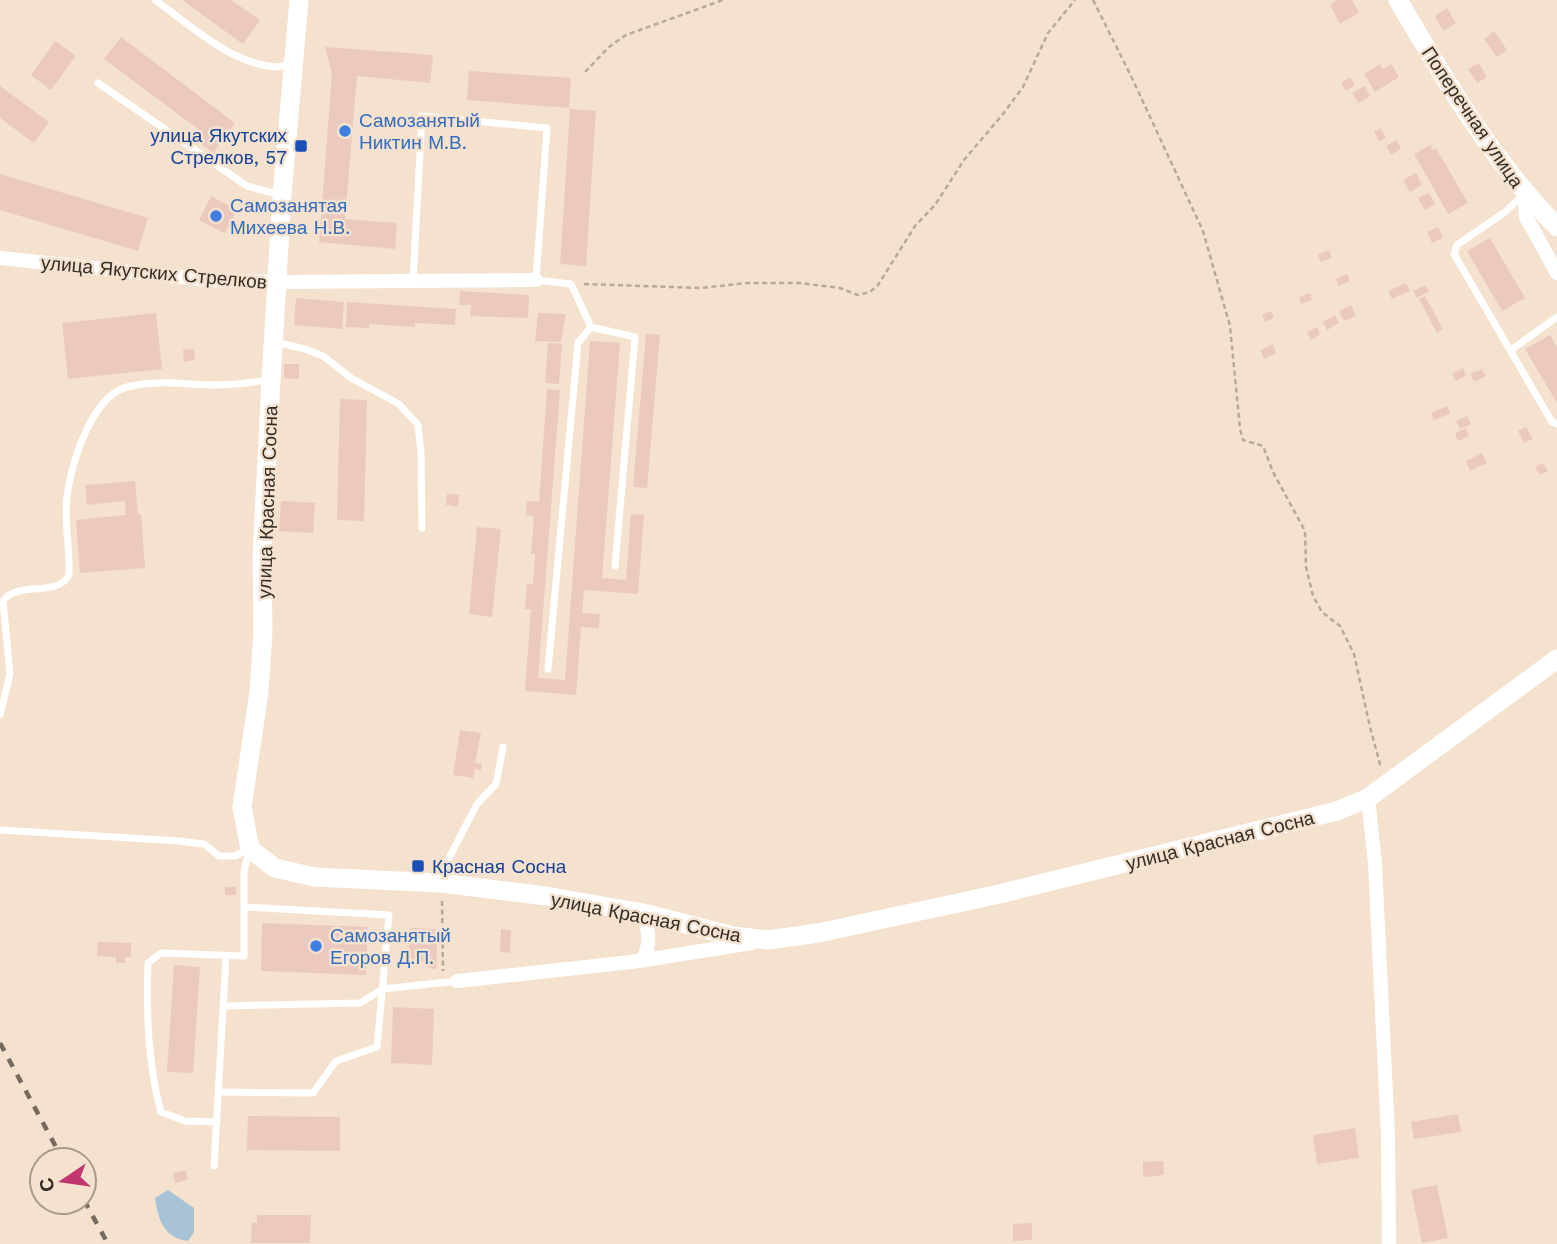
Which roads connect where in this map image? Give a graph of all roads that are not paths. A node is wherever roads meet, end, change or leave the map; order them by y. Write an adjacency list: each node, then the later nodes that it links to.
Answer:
1 (155, 0): 4 (lane)
2 (299, 0): 4 (street, улица Якутских Стрелков)
3 (1398, 0): 6 (street, Поперечная улица)
4 (293, 62): 7 (street, улица Якутских Стрелков)
5 (99, 83): 7 (lane)
6 (1524, 193): 8 (street, Поперечная улица); 10 (street); 17 (lane)
7 (282, 195): 13 (street, улица Якутских Стрелков)
8 (1557, 227)
9 (0, 258): 13 (street, улица Якутских Стрелков)
10 (1557, 273)
11 (413, 280): 12 (street); 12 (lane); 13 (street)
12 (536, 280): 15 (lane)
13 (277, 282): 16 (street, улица Красная Сосна)
14 (1557, 317): 17 (lane)
15 (591, 327): 21 (lane); 23 (lane)
16 (274, 342): 18 (street, улица Красная Сосна); 20 (lane)
17 (1511, 350): 19 (lane)
18 (271, 380): 24 (lane); 28 (street, улица Красная Сосна)
19 (1557, 424)
20 (422, 528)
21 (615, 566)
22 (1557, 659): 26 (street, улица Красная Сосна)
23 (548, 668)
24 (0, 715)
25 (503, 747): 29 (lane)
26 (1368, 798): 32 (street, улица Красная Сосна); 41 (street)
27 (0, 831): 28 (lane)
28 (250, 849): 29 (street, улица Красная Сосна); 30 (lane)
29 (441, 883): 31 (street, улица Красная Сосна)
30 (244, 907): 33 (lane); 36 (lane)
31 (643, 913): 32 (street, улица Красная Сосна); 34 (street)
32 (768, 940): 34 (street)
33 (226, 956): 37 (lane); 39 (lane)
34 (643, 960): 35 (street)
35 (450, 981): 36 (lane)
36 (383, 989): 37 (lane); 38 (lane)
37 (224, 1006): 38 (lane)
38 (218, 1092): 39 (lane)
39 (217, 1122): 40 (lane)
40 (214, 1166)
41 (1389, 1244)

